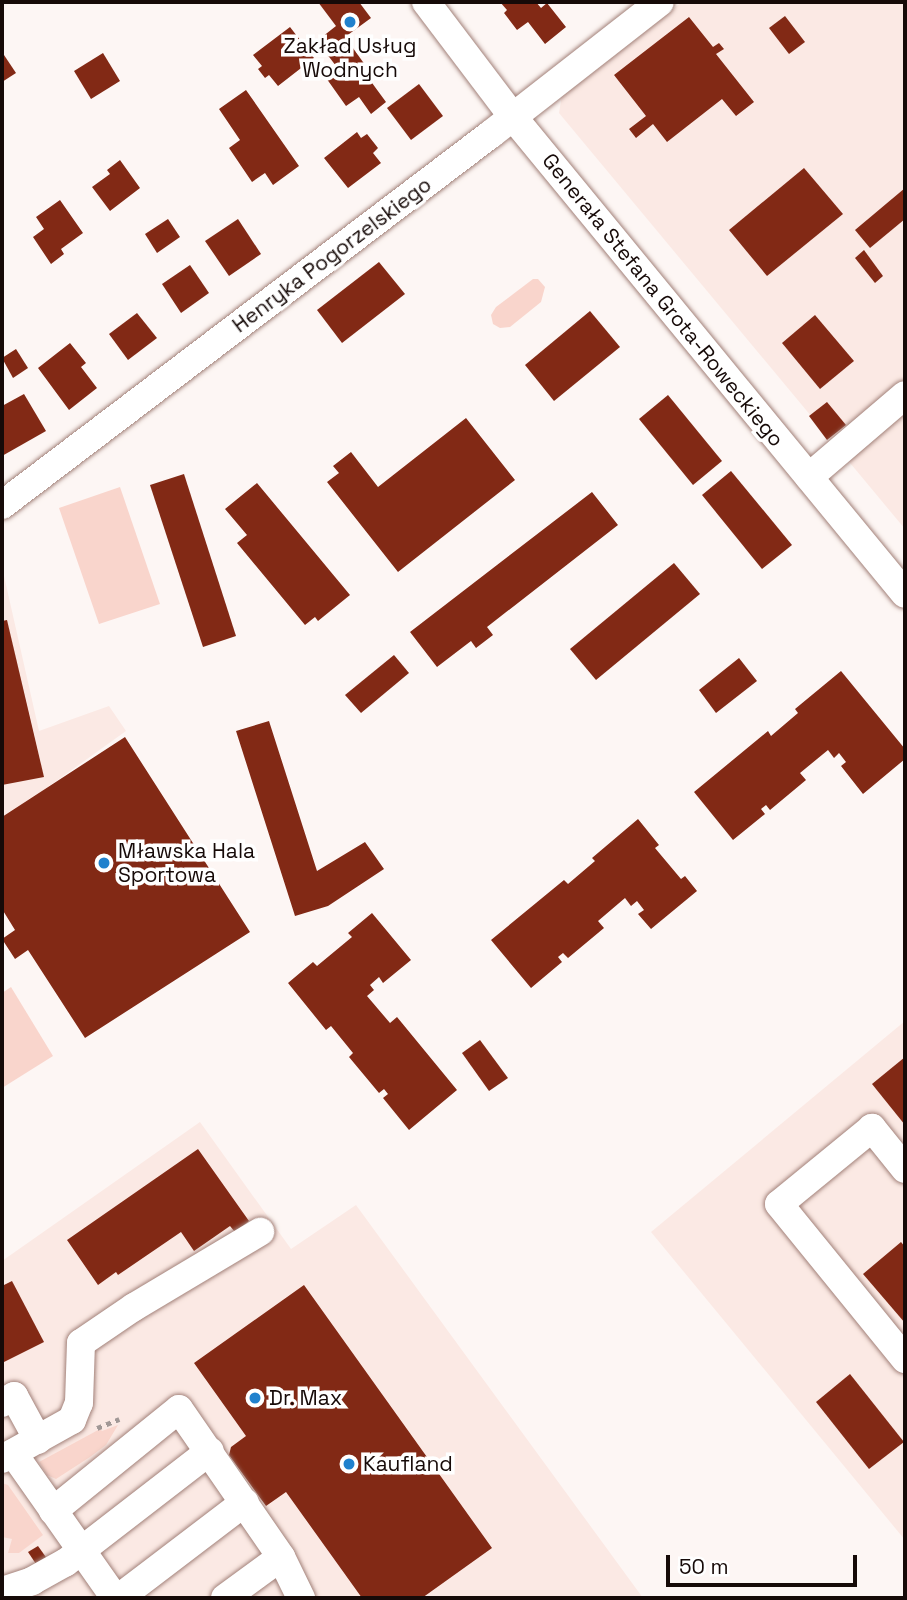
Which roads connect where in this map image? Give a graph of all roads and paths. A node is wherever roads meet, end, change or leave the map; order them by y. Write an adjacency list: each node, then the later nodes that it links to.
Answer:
1 (426, 2): 3 (street, Generała Stefana Grota-Roweckiego)
2 (660, 2): 3 (street, Henryka Pogorzelskiego)
3 (513, 117): 5 (street, Generała Stefana Grota-Roweckiego); 6 (street, Henryka Pogorzelskiego)
4 (902, 404): 5 (street)
5 (809, 477): 7 (street, Generała Stefana Grota-Roweckiego)
6 (2, 505)
7 (905, 594)
8 (905, 1169): 10 (street)
9 (260, 1232): 14 (street)
10 (905, 1359)
11 (2, 1403): 14 (street)
12 (119, 1419): 13 (path)
13 (90, 1431)
14 (38, 1440): 16 (street)
15 (210, 1451): 17 (street); 18 (street); 19 (street)
16 (7, 1456): 18 (street)
17 (245, 1502): 20 (street); 22 (street)
18 (53, 1511): 19 (street)
19 (82, 1551): 21 (street); 22 (street)
20 (281, 1557): 23 (street); 24 (street)
21 (2, 1591)
22 (117, 1598)
23 (225, 1598)
24 (302, 1598)

